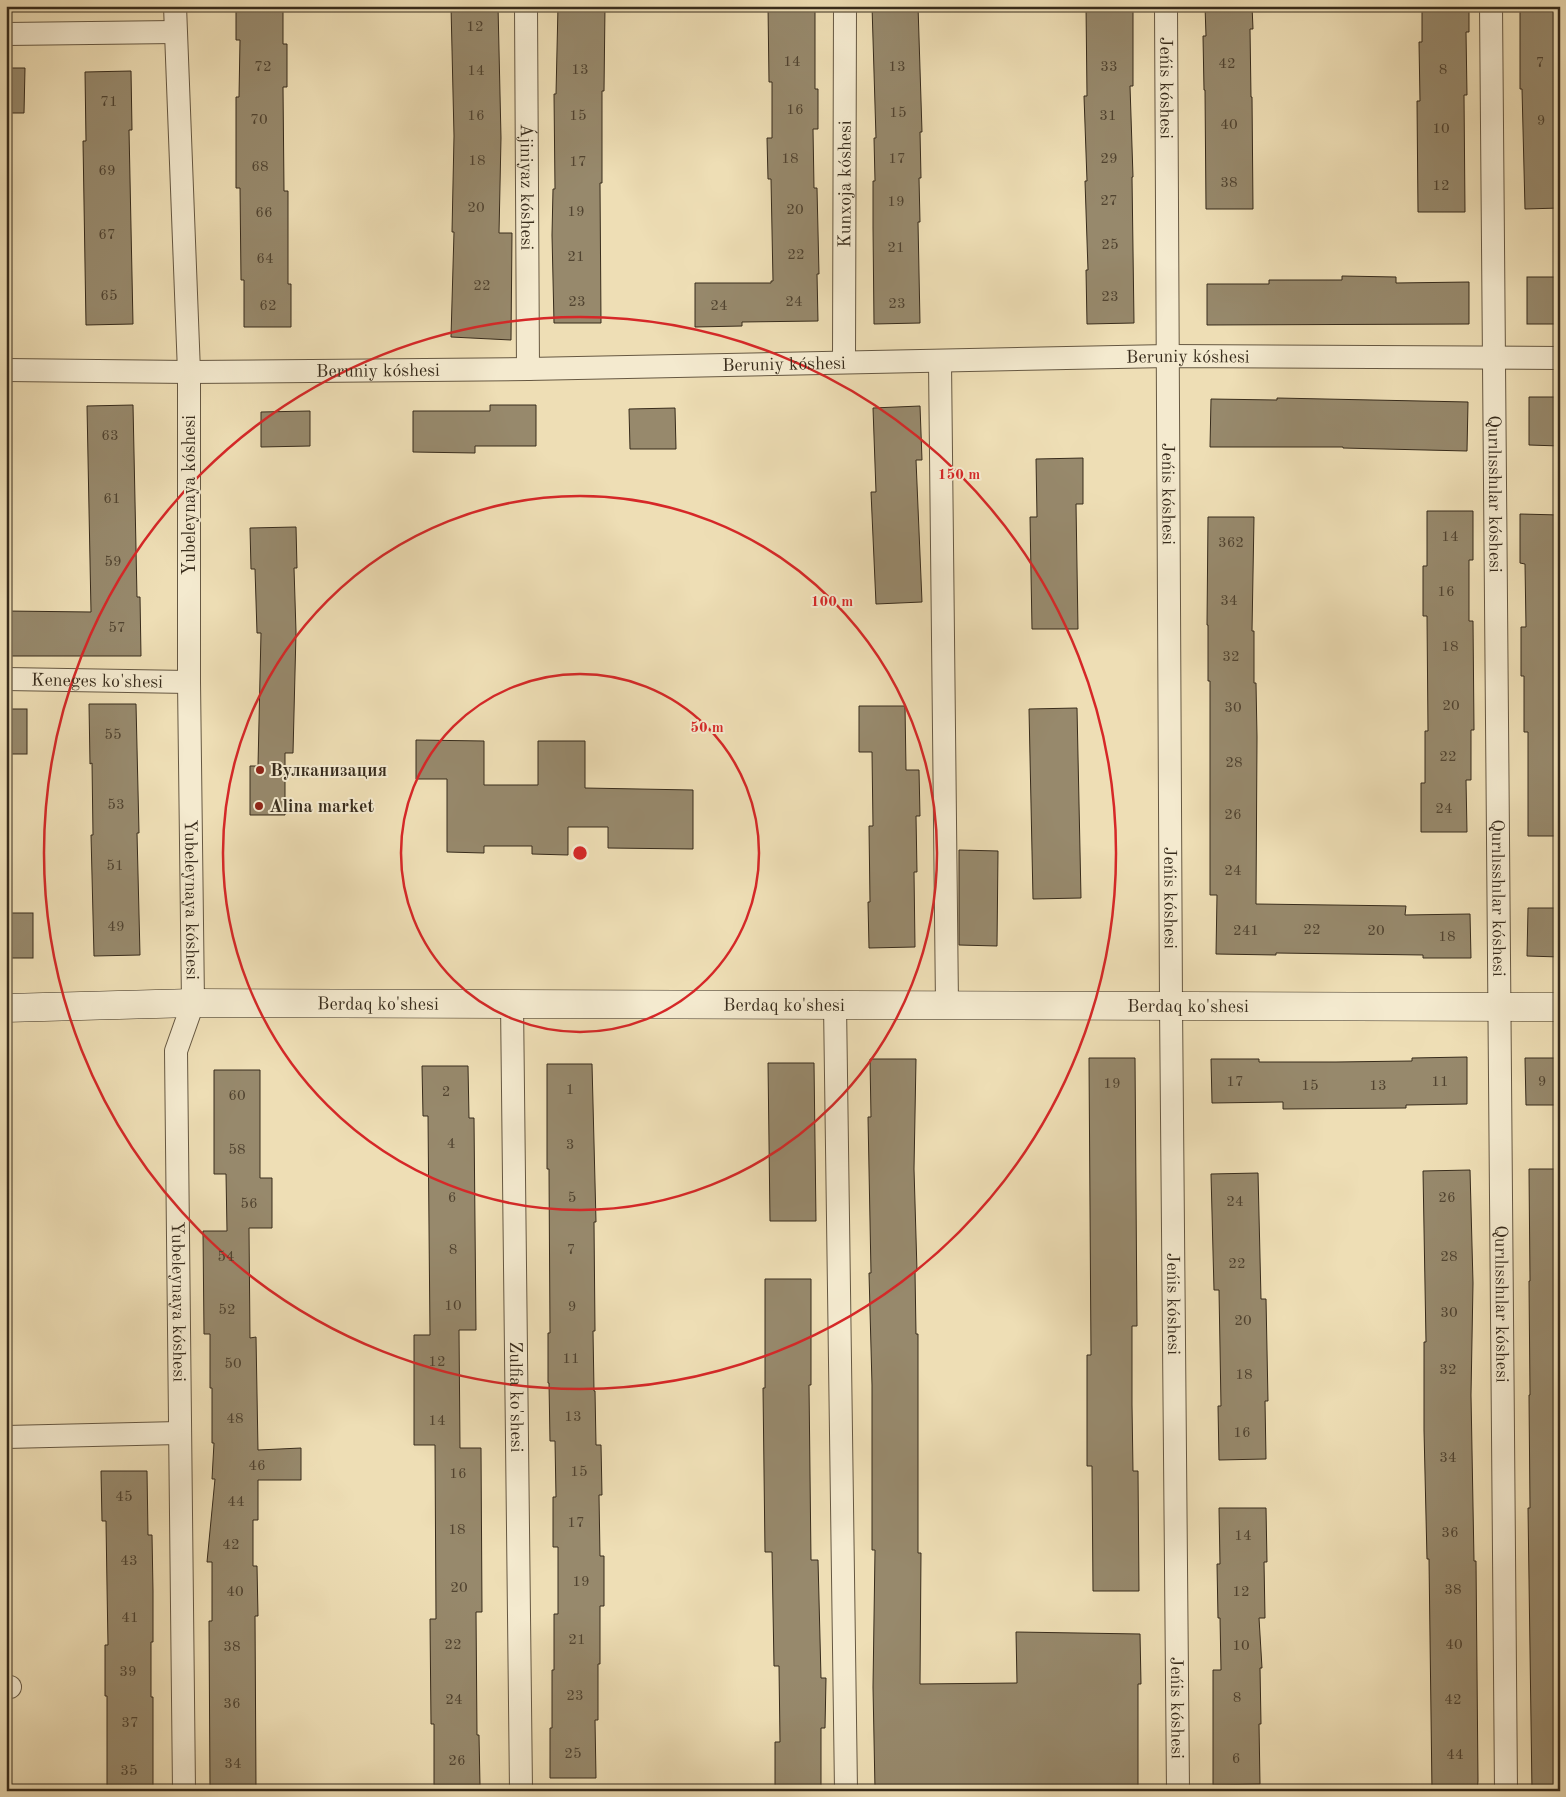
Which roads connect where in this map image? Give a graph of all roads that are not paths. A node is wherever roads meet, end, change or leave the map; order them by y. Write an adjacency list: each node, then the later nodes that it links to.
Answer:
1 (175, 6): 6 (street, Yubeleynaya kóshesi)
2 (526, 6): 13 (street, Ájiniyaz kóshesi)
3 (845, 6): 11 (street, Kunxoja kóshesi)
4 (1166, 6): 8 (street, Jeńis kóshesi)
5 (1491, 6): 9 (street, Qurılısshılar kóshesi)
6 (175, 32): 7 (street); 15 (street, Yubeleynaya kóshesi)
7 (6, 34)
8 (1168, 356): 9 (street, Beruniy kóshesi); 12 (street, Beruniy kóshesi); 22 (street, Jeńis kóshesi)
9 (1494, 357): 10 (street, Beruniy kóshesi); 25 (street, Qurılısshılar kóshesi)
10 (1560, 358)
11 (844, 362): 12 (street, Beruniy kóshesi); 13 (street, Beruniy kóshesi)
12 (940, 362): 21 (street)
13 (528, 369): 15 (street, Beruniy kóshesi)
14 (6, 370): 15 (street, Beruniy kóshesi)
15 (189, 372): 17 (street, Yubeleynaya kóshesi)
16 (6, 680): 17 (street, Keneges ko'shesi)
17 (189, 682): 18 (street, Yubeleynaya kóshesi)
18 (193, 1003): 19 (street, Berdaq ko'shesi); 24 (street, Berdaq ko'shesi); 26 (street, Yubeleynaya kóshesi)
19 (512, 1003): 20 (street, Berdaq ko'shesi); 29 (street, Zulfia ko'shesi)
20 (835, 1004): 21 (street, Berdaq ko'shesi); 30 (street)
21 (947, 1005): 22 (street, Berdaq ko'shesi)
22 (1171, 1005): 25 (street, Berdaq ko'shesi); 31 (street, Jeńis kóshesi)
23 (1560, 1007): 25 (street, Berdaq ko'shesi)
24 (6, 1008)
25 (1500, 1008): 32 (street, Qurılısshılar kóshesi)
26 (179, 1433): 27 (street); 28 (street, Yubeleynaya kóshesi)
27 (6, 1437)
28 (184, 1791)
29 (520, 1791)
30 (846, 1791)
31 (1178, 1791)
32 (1506, 1791)

